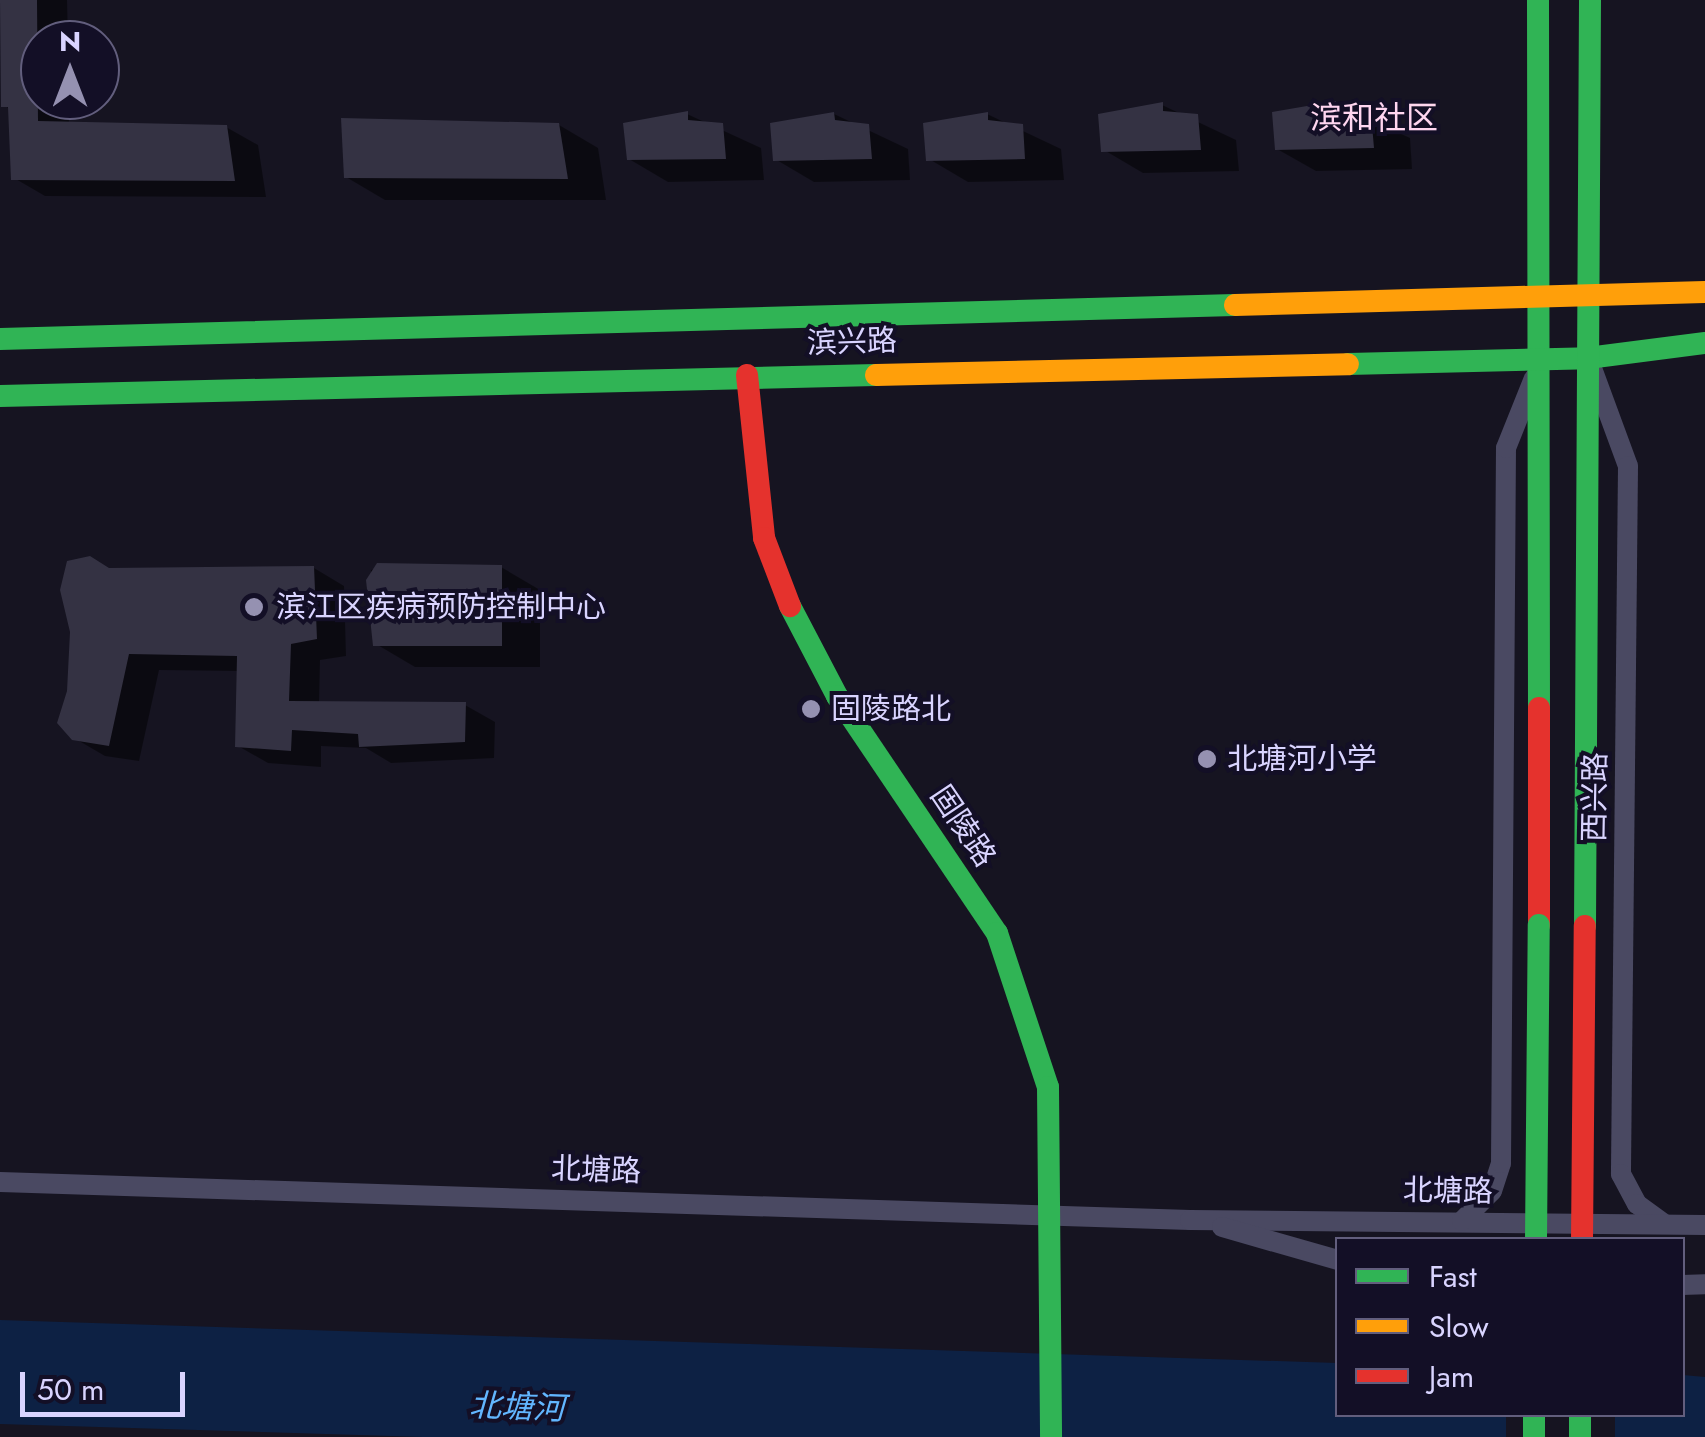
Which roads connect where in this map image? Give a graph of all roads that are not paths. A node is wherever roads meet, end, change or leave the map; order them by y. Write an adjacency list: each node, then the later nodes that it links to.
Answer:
1 (1538, 0): 4 (main road, 西兴路)
2 (1590, 0): 5 (main road, 西兴路)
3 (1705, 292): 5 (main road, 滨兴路)
4 (1538, 294): 5 (main road, 滨兴路); 6 (main road, 滨兴路); 8 (main road, 西兴路)
5 (1590, 296): 9 (main road, 西兴路)
6 (0, 338)
7 (1705, 343): 9 (main road, 滨兴路)
8 (1542, 357): 9 (main road, 滨兴路); 10 (main road, 滨兴路); 15 (street, 西兴路); 18 (main road, 西兴路, bridge)
9 (1588, 358): 16 (street, 西兴路); 19 (main road, 西兴路, bridge)
10 (747, 375): 11 (main road, 滨兴路); 13 (main road, 固陵路)
11 (0, 396)
12 (0, 1182): 13 (street, 北塘路)
13 (1052, 1213): 14 (street, 北塘路); 21 (main road, 固陵路)
14 (1190, 1220): 15 (street, 北塘路); 20 (street, 北塘路)
15 (1462, 1222): 16 (street, 北塘路)
16 (1665, 1224): 17 (street, 北塘路)
17 (1705, 1225)
18 (1536, 1237)
19 (1582, 1237)
20 (1335, 1259)
21 (1051, 1437)

